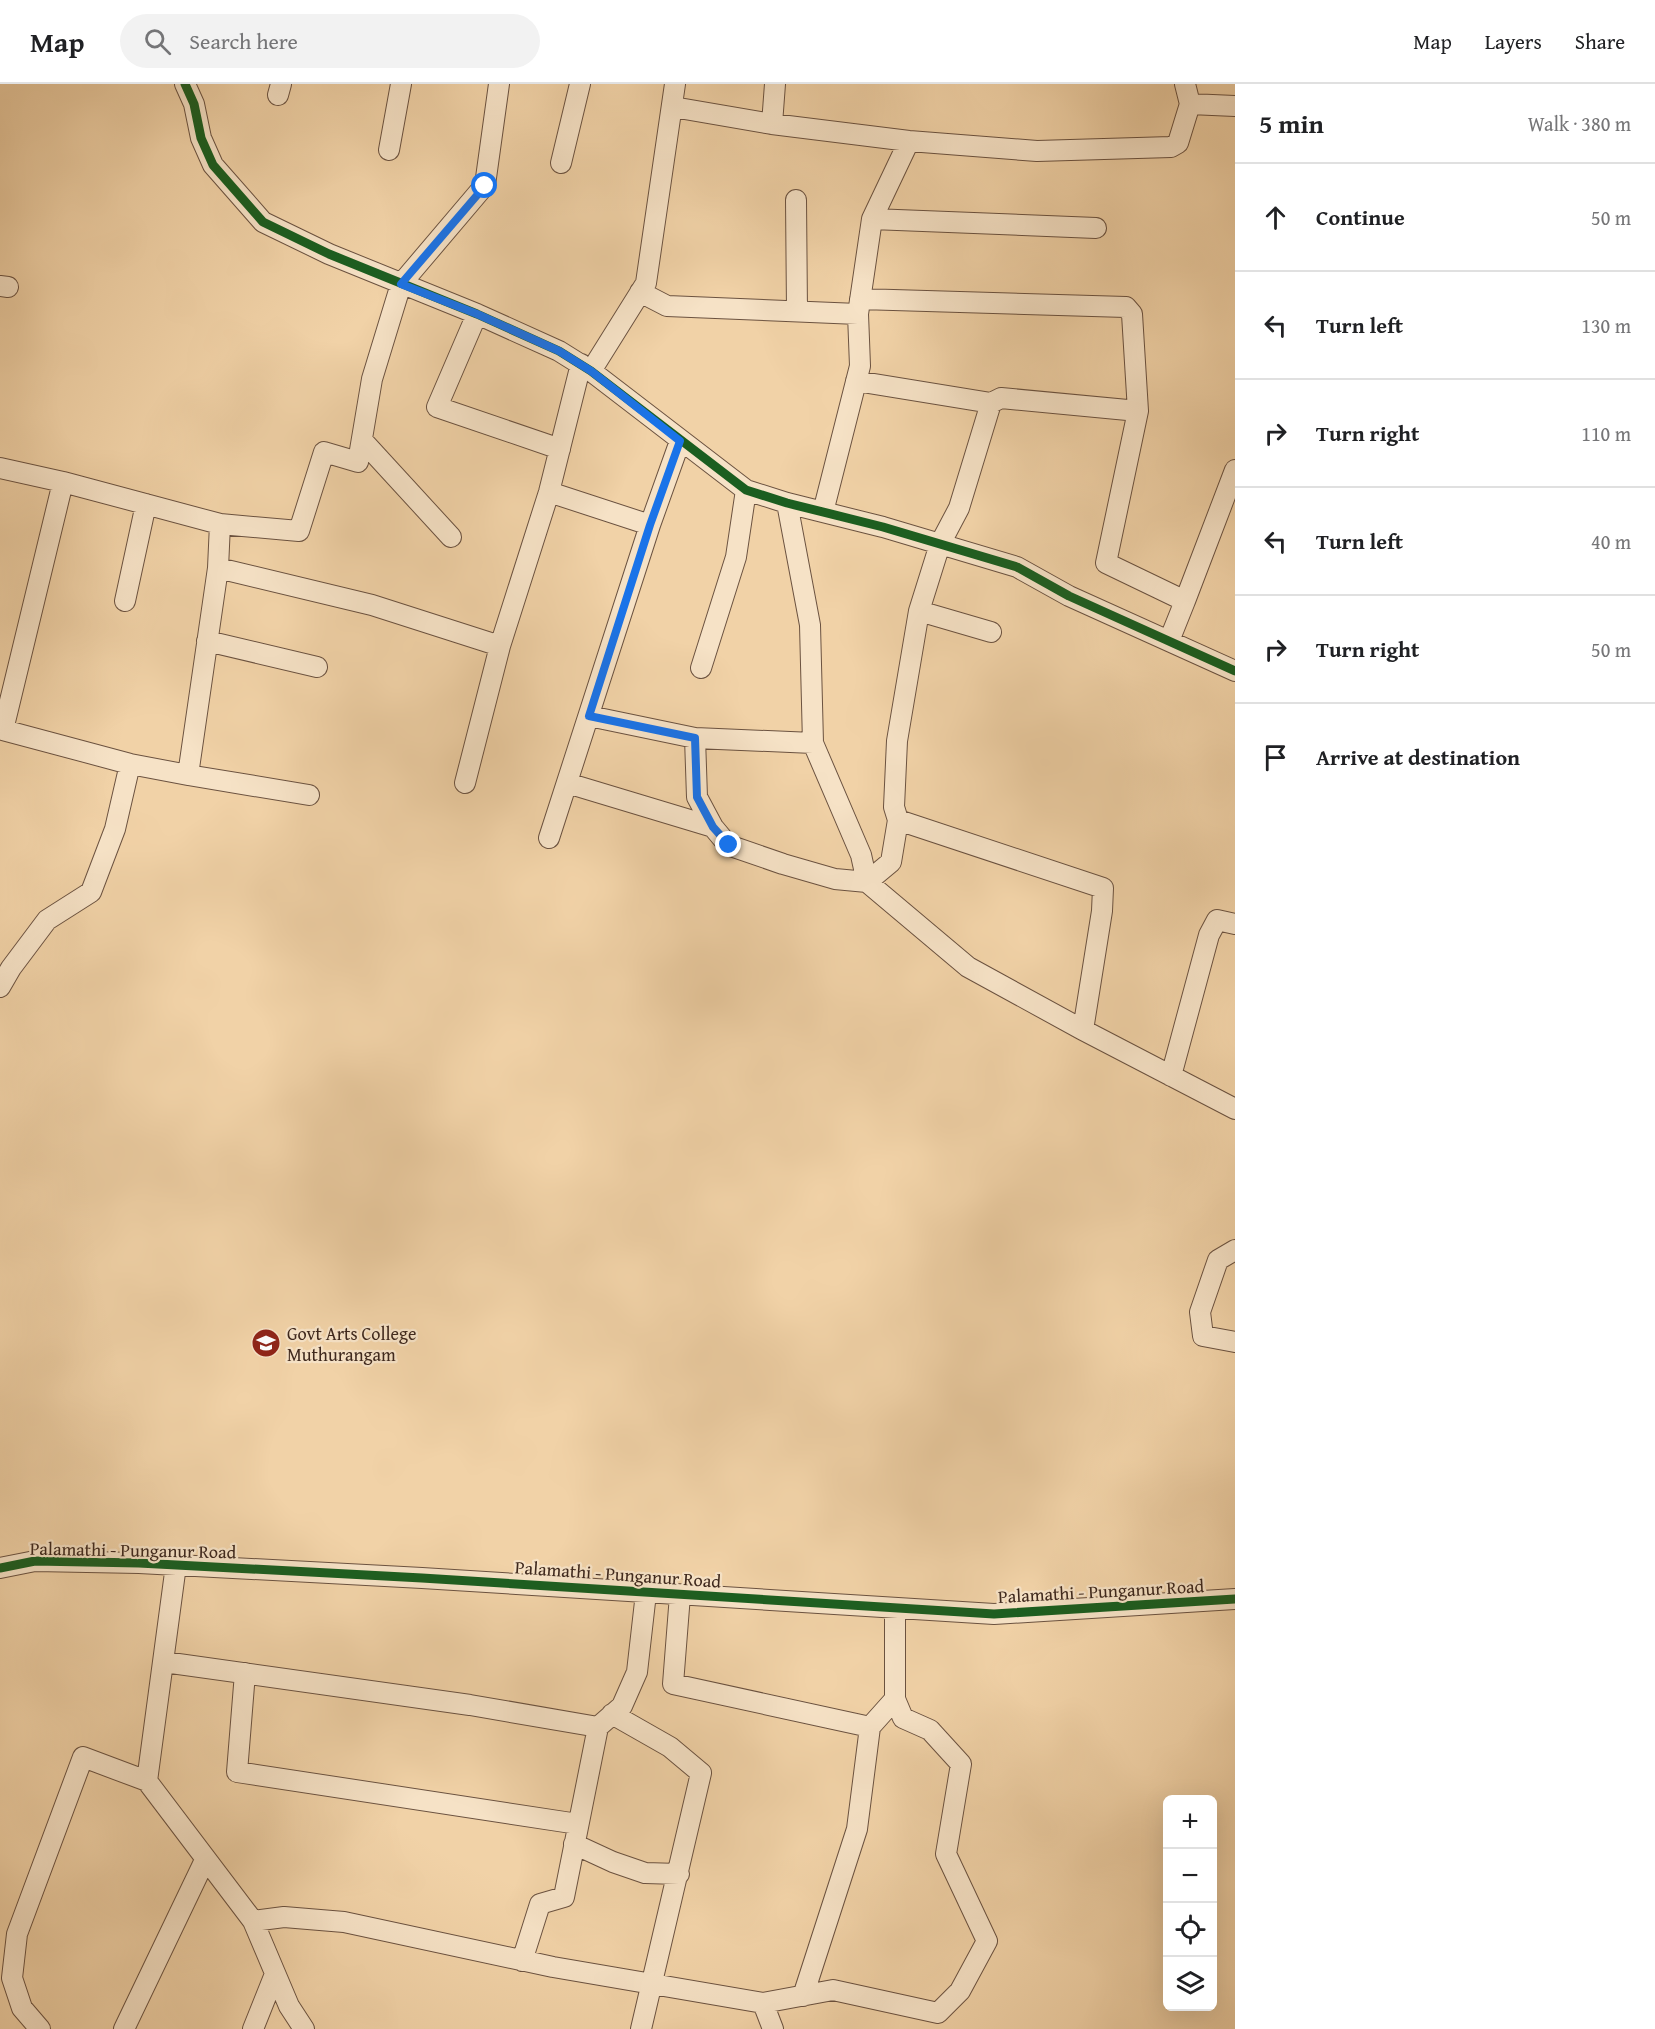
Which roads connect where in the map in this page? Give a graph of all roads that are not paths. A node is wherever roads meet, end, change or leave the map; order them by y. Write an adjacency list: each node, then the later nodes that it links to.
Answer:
1 (185, 84): 18 (street)
2 (401, 84): 13 (street)
3 (499, 84): 18 (street)
4 (580, 84): 14 (street)
5 (675, 84): 10 (street)
6 (775, 84): 11 (street)
7 (1185, 84): 8 (street)
8 (1190, 104): 9 (street); 12 (street)
9 (1235, 106)
10 (673, 107): 11 (street); 19 (street)
11 (772, 124): 12 (street)
12 (909, 141): 16 (street)
13 (389, 150)
14 (561, 163)
15 (796, 200): 21 (street)
16 (872, 219): 17 (street); 20 (street)
17 (1096, 228)
18 (401, 284): 22 (street); 27 (street)
19 (640, 292): 21 (street); 23 (street)
20 (859, 306): 21 (street); 24 (street); 26 (street)
21 (797, 311)
22 (477, 314): 23 (street); 29 (street)
23 (586, 368): 28 (street); 29 (street)
24 (856, 381): 25 (street); 37 (street)
25 (991, 403): 26 (street); 41 (street)
26 (1138, 411): 44 (street)
27 (362, 440): 38 (street); 40 (street)
28 (680, 441): 33 (street); 39 (street)
29 (560, 450): 34 (street)
30 (0, 468): 32 (street)
31 (1235, 470): 44 (street)
32 (63, 482): 36 (street); 54 (street)
33 (746, 490): 35 (street); 51 (street)
34 (549, 492): 39 (street); 49 (street)
35 (787, 503): 37 (street); 56 (street)
36 (146, 504): 38 (street); 43 (street)
37 (823, 512): 41 (street)
38 (220, 524): 42 (street)
39 (650, 525): 53 (street)
40 (451, 537)
41 (940, 544): 45 (street); 48 (street)
42 (218, 568): 47 (street); 49 (street)
43 (125, 601)
44 (1185, 601): 48 (street)
45 (919, 611): 46 (street); 62 (street)
46 (991, 632)
47 (207, 641): 50 (street); 58 (street)
48 (1169, 641): 52 (street)
49 (500, 646): 59 (street)
50 (317, 668)
51 (701, 668)
52 (1235, 670)
53 (589, 716): 55 (street); 60 (street)
54 (2, 736): 57 (street)
55 (695, 738): 56 (street); 63 (street)
56 (813, 743): 65 (street)
57 (129, 764): 58 (street); 67 (street)
58 (188, 775): 61 (street)
59 (465, 783)
60 (567, 783): 63 (street); 64 (street)
61 (309, 795)
62 (898, 820): 65 (street); 68 (street)
63 (713, 827): 65 (street)
64 (549, 838)
65 (867, 882): 68 (street)
66 (1235, 924): 69 (street)
67 (0, 987)
68 (1083, 1030): 69 (street)
69 (1170, 1076): 70 (street)
70 (1235, 1109)
71 (1235, 1250): 72 (street)
72 (1235, 1342)
73 (176, 1565): 74 (street, Palamathi - Punganur Road); 75 (street, Palamathi - Punganur Road); 79 (street)
74 (0, 1568)
75 (646, 1593): 76 (street, Palamathi - Punganur Road); 82 (street)
76 (680, 1595): 78 (street, Palamathi - Punganur Road); 83 (street)
77 (1235, 1599): 78 (street, Palamathi - Punganur Road)
78 (895, 1608): 81 (street)
79 (164, 1662): 80 (street); 84 (street)
80 (245, 1673): 82 (street); 85 (street)
81 (895, 1700): 83 (street); 92 (street)
82 (605, 1721): 85 (street); 87 (street)
83 (870, 1727): 92 (street)
84 (147, 1781): 86 (street); 94 (street)
85 (576, 1834): 87 (street); 89 (street)
86 (205, 1860): 88 (street); 95 (street)
87 (679, 1874): 91 (street)
88 (253, 1921): 89 (street); 90 (street)
89 (522, 1961): 91 (street)
90 (275, 1974): 96 (street); 97 (street)
91 (652, 1984): 93 (street); 98 (street)
92 (803, 1996): 93 (street)
93 (764, 2003): 99 (street)
94 (40, 2029)
95 (124, 2029)
96 (253, 2029)
97 (304, 2029)
98 (641, 2029)
99 (773, 2029)

